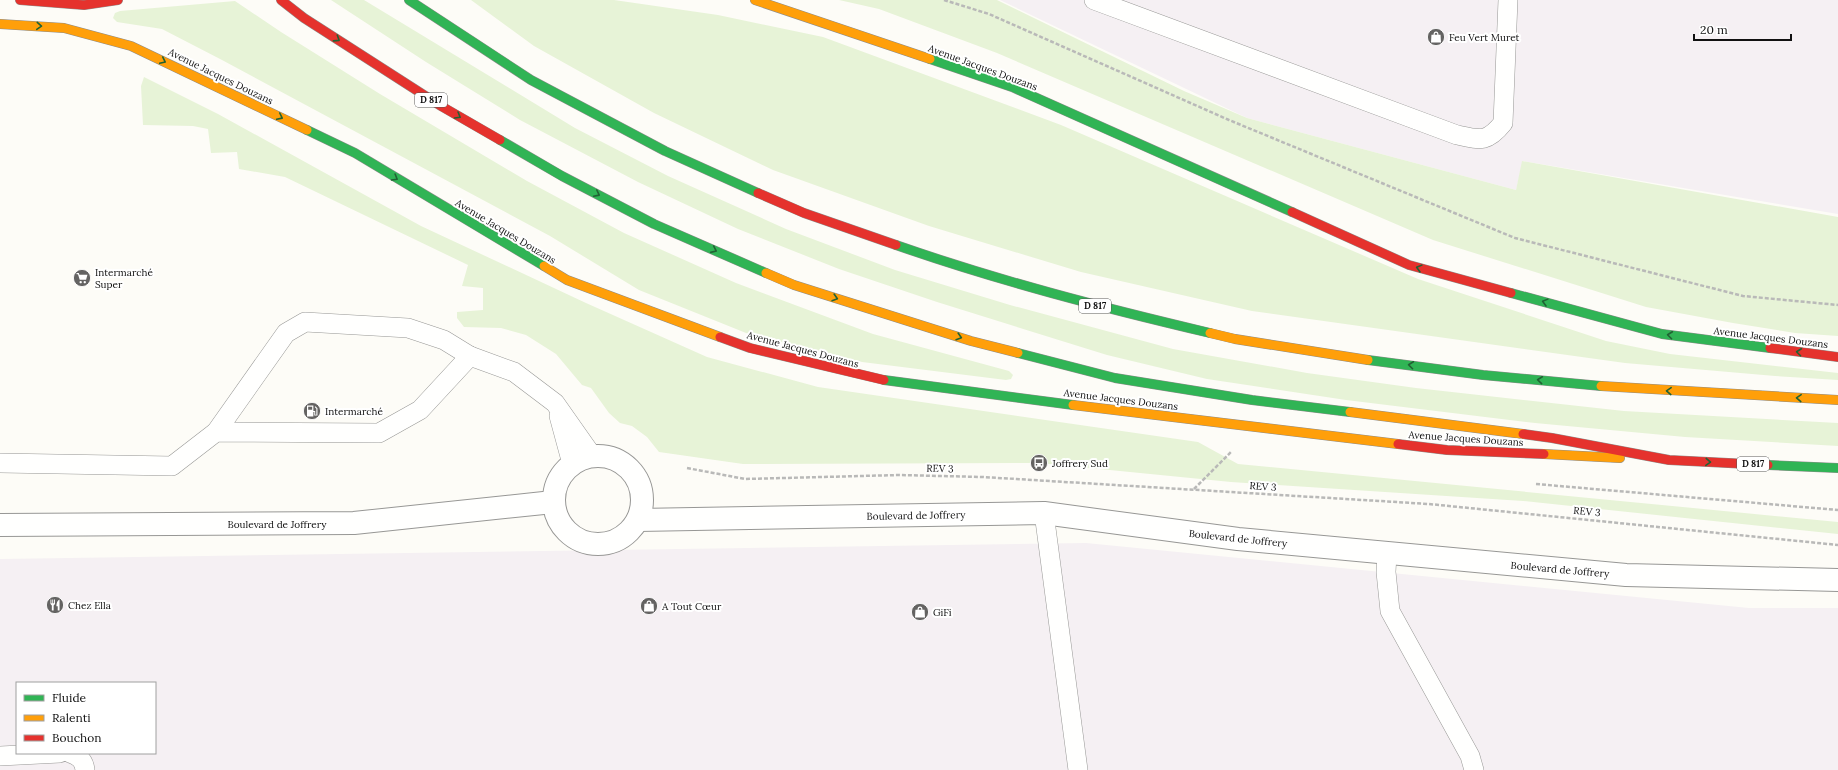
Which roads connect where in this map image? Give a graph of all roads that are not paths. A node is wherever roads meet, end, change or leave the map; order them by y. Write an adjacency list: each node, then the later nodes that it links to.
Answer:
1 (20, 0): 2 (main road)
2 (118, 0)
3 (282, 0): 15 (main road, D 817, one-way to 15)
4 (755, 0): 10 (main road, Avenue Jacques Douzans, one-way to 4)
5 (1094, 0): 6 (lane)
6 (1508, 0)
7 (411, 1): 11 (main road, D 817, one-way to 7)
8 (0, 24): 15 (main road, Avenue Jacques Douzans, one-way to 15)
9 (470, 356): 12 (lane); 13 (lane); 13 (lane)
10 (1838, 357)
11 (1838, 400)
12 (555, 404): 14 (lane); 17 (lane)
13 (216, 432): 16 (lane)
14 (593, 457): 17 (street); 21 (street)
15 (1669, 460): 18 (main road, D 817, one-way to 18)
16 (0, 463)
17 (572, 464): 19 (street)
18 (1838, 468)
19 (553, 502): 21 (street); 22 (street, Boulevard de Joffrery)
20 (1044, 513): 21 (street, Boulevard de Joffrery); 23 (street, Boulevard de Joffrery); 29 (lane)
21 (638, 520)
22 (0, 525)
23 (1388, 553): 24 (street, Boulevard de Joffrery); 30 (lane)
24 (1838, 580)
25 (40, 754): 27 (lane)
26 (73, 754): 28 (lane)
27 (0, 756)
28 (85, 770)
29 (1078, 770)
30 (1474, 770)

